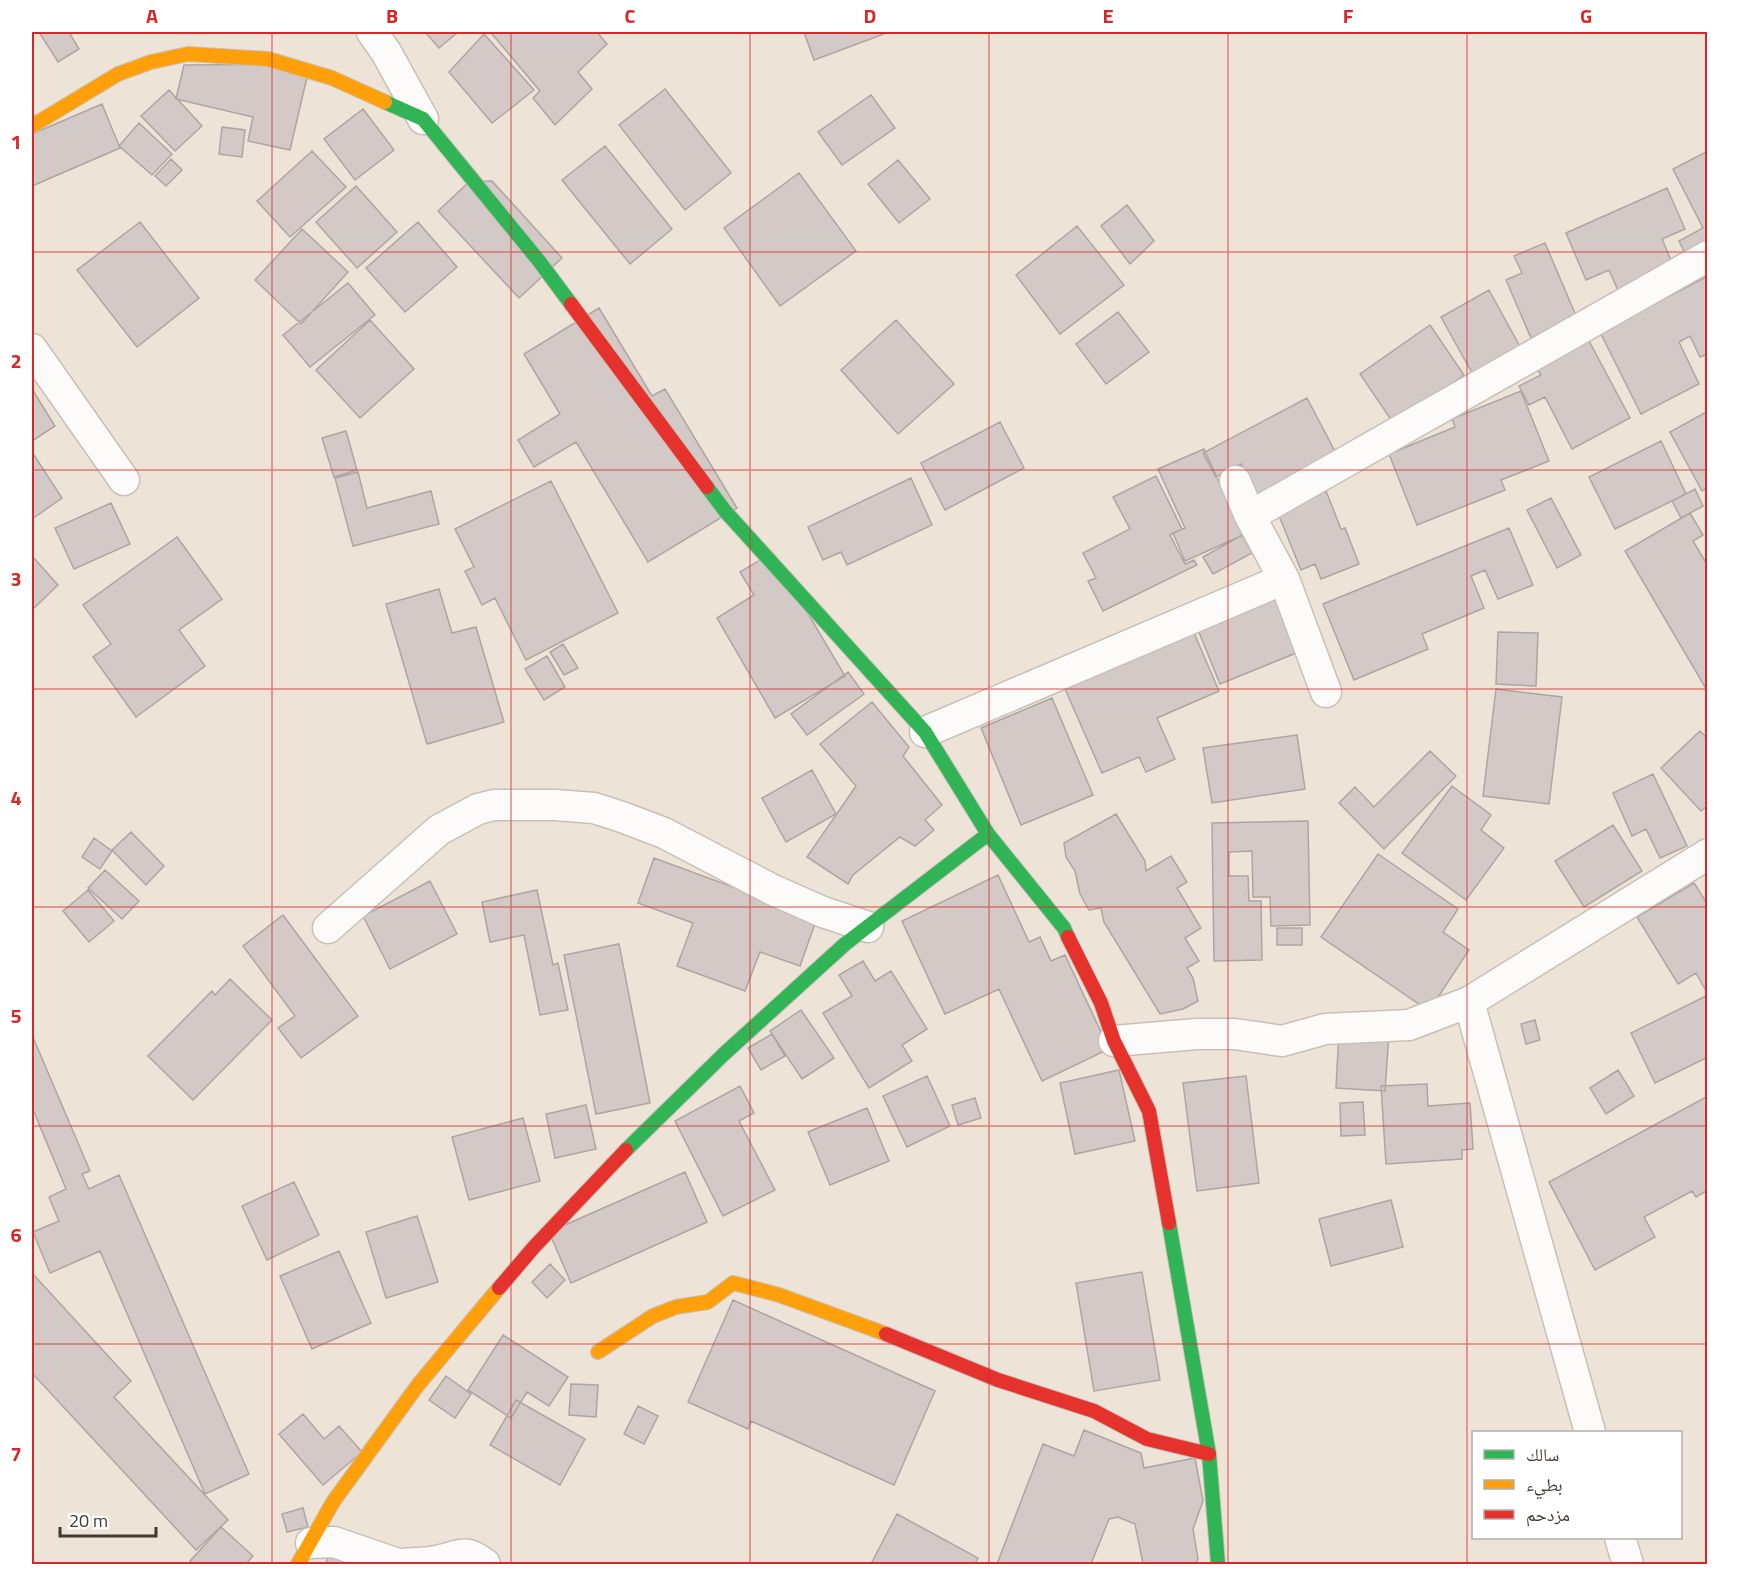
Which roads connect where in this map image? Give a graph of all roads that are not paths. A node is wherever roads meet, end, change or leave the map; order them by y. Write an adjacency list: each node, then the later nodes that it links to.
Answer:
1 (372, 32): 2 (street)
2 (423, 119): 3 (street); 11 (street)
3 (32, 126)
4 (1707, 256): 8 (street)
5 (32, 349): 6 (street)
6 (124, 480)
7 (1235, 481): 8 (street)
8 (1250, 516): 9 (street)
9 (1284, 579): 10 (street); 11 (street)
10 (1326, 692)
11 (925, 732): 12 (street)
12 (988, 834): 14 (street); 17 (street)
13 (1707, 854): 16 (street)
14 (868, 927): 15 (street); 22 (street)
15 (328, 928)
16 (1469, 1002): 17 (street); 19 (street)
17 (1114, 1041): 20 (street)
18 (598, 1352): 20 (street)
19 (1590, 1431)
20 (1209, 1454): 26 (street)
21 (1620, 1539): 27 (street)
22 (304, 1554): 23 (street)
23 (398, 1564)
24 (403, 1564): 25 (street)
25 (485, 1564)
26 (1218, 1564)
27 (1628, 1564)

